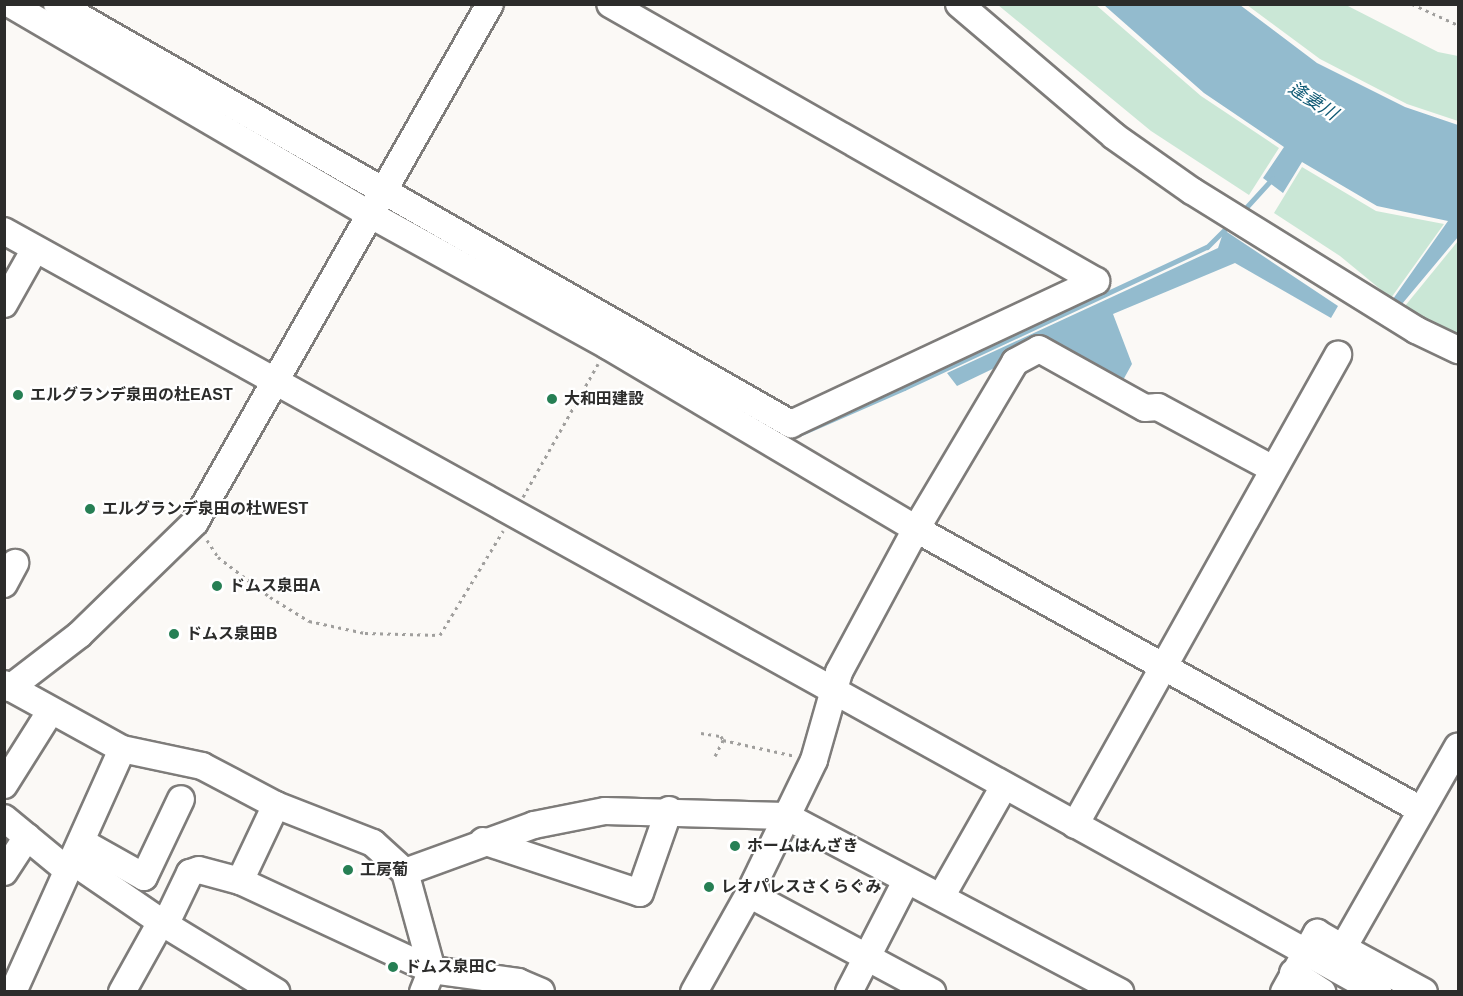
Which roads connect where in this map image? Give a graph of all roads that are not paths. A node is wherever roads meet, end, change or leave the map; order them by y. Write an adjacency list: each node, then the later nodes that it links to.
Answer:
1 (10, 4): 7 (street)
2 (57, 4): 6 (street)
3 (490, 4): 6 (street)
4 (610, 4): 14 (street)
5 (959, 4): 11 (street)
6 (384, 189): 7 (street); 14 (street)
7 (369, 214): 13 (street); 15 (street)
8 (4, 231): 9 (street)
9 (35, 249): 10 (street); 13 (street)
10 (4, 304)
11 (1458, 350)
12 (1338, 355): 16 (street)
13 (276, 379): 19 (street); 20 (street)
14 (781, 418): 15 (street)
15 (768, 440): 17 (street)
16 (1273, 469): 17 (street); 18 (street)
17 (916, 529): 18 (street); 20 (street)
18 (1162, 667): 29 (street); 32 (street)
19 (7, 686): 21 (street)
20 (834, 690): 25 (street); 30 (street)
21 (50, 712): 23 (street); 24 (street)
22 (1458, 746): 29 (street)
23 (122, 749): 27 (street); 35 (street)
24 (4, 785)
25 (1004, 786): 32 (street); 41 (street)
26 (181, 799): 35 (street)
27 (276, 805): 37 (street); 38 (street)
28 (669, 810): 30 (street); 34 (street); 34 (street)
29 (1421, 810): 43 (street)
30 (786, 816): 39 (street); 40 (street)
31 (4, 818): 33 (street)
32 (1075, 825): 45 (street)
33 (27, 837): 35 (street); 36 (street)
34 (483, 841): 37 (street)
35 (74, 858): 42 (street); 46 (street)
36 (4, 872)
37 (405, 872): 47 (street)
38 (240, 880): 42 (street); 47 (street)
39 (906, 881): 41 (street); 44 (street)
40 (749, 894): 44 (street); 51 (street)
41 (941, 897): 54 (street)
42 (163, 923): 48 (street); 49 (street)
43 (1343, 948): 45 (street); 57 (street)
44 (867, 957): 52 (street); 53 (street)
45 (1294, 972): 55 (street); 56 (street)
46 (11, 979)
47 (428, 981): 50 (street)
48 (122, 992)
49 (276, 992)
50 (541, 992)
51 (694, 992)
52 (849, 992)
53 (932, 992)
54 (1120, 992)
55 (1322, 992)
56 (1378, 992)
57 (1424, 992)

